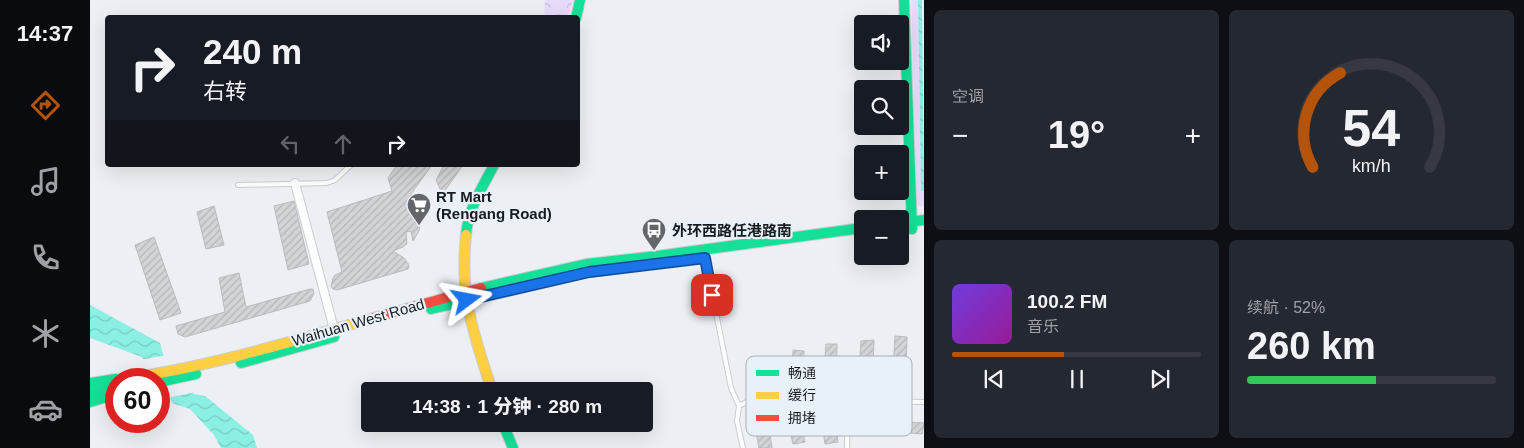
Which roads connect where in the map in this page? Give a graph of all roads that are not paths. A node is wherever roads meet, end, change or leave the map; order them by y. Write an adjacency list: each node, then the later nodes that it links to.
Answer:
1 (580, 0): 3 (main road)
2 (904, 0): 10 (main road)
3 (577, 15)
4 (349, 167): 6 (lane)
5 (493, 167): 16 (main road)
6 (295, 184): 7 (lane); 17 (street)
7 (238, 185)
8 (924, 220): 10 (main road)
9 (909, 224): 10 (main road)
10 (912, 225): 11 (main road); 12 (main road)
11 (909, 226)
12 (924, 227)
13 (854, 229): 16 (main road, Waihuan West Road)
14 (854, 237): 15 (main road, Waihuan West Road)
15 (705, 258): 16 (main road, Waihuan West Road); 26 (lane)
16 (467, 296): 17 (main road, Waihuan West Road); 18 (main road, Waihuan West Road); 21 (main road)
17 (334, 329): 18 (main road, Waihuan West Road)
18 (188, 372): 19 (main road, Waihuan West Road)
19 (170, 376)
20 (105, 381): 22 (main road)
21 (489, 382)
22 (90, 383)
23 (105, 397): 24 (main road)
24 (90, 402)
25 (746, 402): 26 (lane)
26 (739, 406): 29 (lane)
27 (507, 432): 28 (main road)
28 (513, 448)
29 (743, 448)

